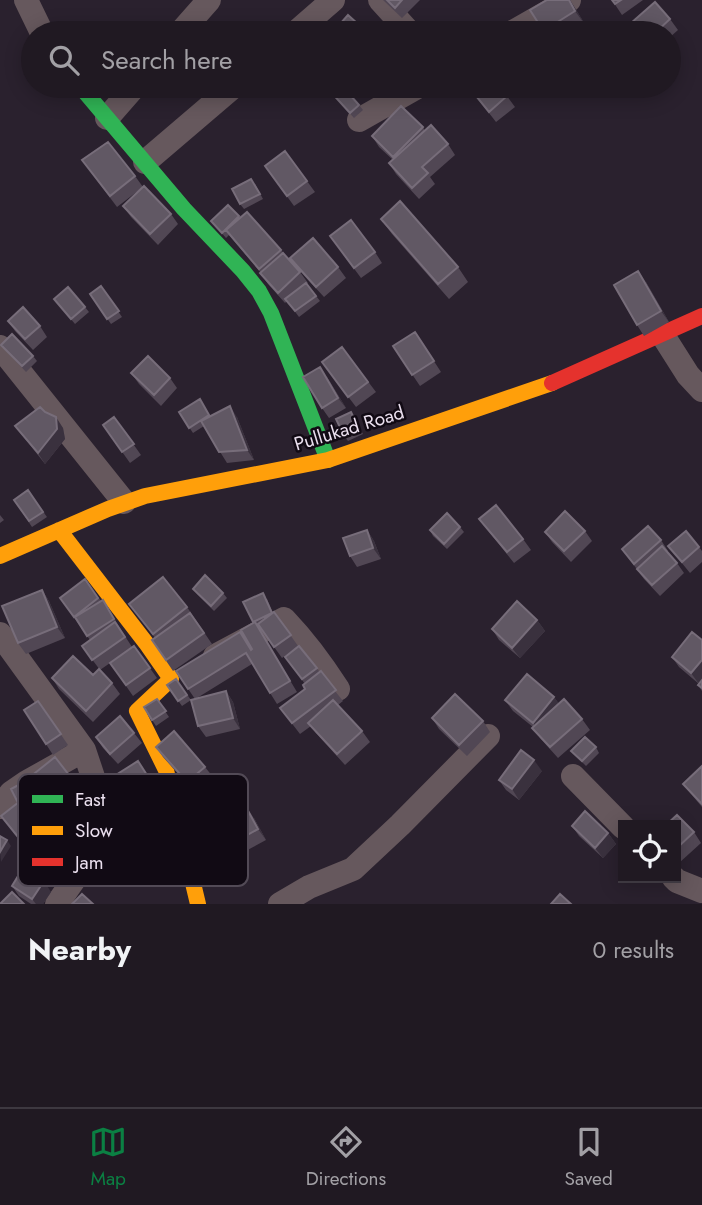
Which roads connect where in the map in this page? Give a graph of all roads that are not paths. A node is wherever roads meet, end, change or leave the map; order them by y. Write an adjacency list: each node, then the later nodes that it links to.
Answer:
1 (26, 0): 6 (street)
2 (209, 0): 7 (street)
3 (333, 0): 8 (street)
4 (380, 0): 9 (street)
5 (569, 0): 10 (street)
6 (36, 21)
7 (191, 21)
8 (309, 21)
9 (399, 21)
10 (532, 21)
11 (90, 98): 15 (street)
12 (124, 98): 15 (street)
13 (220, 98): 17 (street)
14 (398, 98): 16 (street)
15 (107, 118): 17 (street)
16 (359, 120)
17 (145, 162): 22 (street)
18 (702, 316): 19 (street, Pullukad Road)
19 (662, 334): 21 (street); 22 (street, Pullukad Road)
20 (0, 347): 23 (street)
21 (702, 390)
22 (328, 460): 23 (street, Pullukad Road)
23 (124, 502): 24 (street, Pullukad Road)
24 (59, 530): 25 (street, Pullukad Road); 27 (street)
25 (0, 556)
26 (0, 634): 30 (street)
27 (171, 679): 28 (street); 33 (street)
28 (338, 689)
29 (488, 736): 44 (street)
30 (83, 750): 31 (street); 32 (street)
31 (41, 774)
32 (91, 774)
33 (167, 774)
34 (573, 776): 37 (street)
35 (18, 788): 36 (street)
36 (0, 807)
37 (618, 822)
38 (681, 883): 41 (street)
39 (70, 886): 42 (street)
40 (194, 886): 43 (street)
41 (702, 891)
42 (57, 904)
43 (198, 904)
44 (280, 904)

